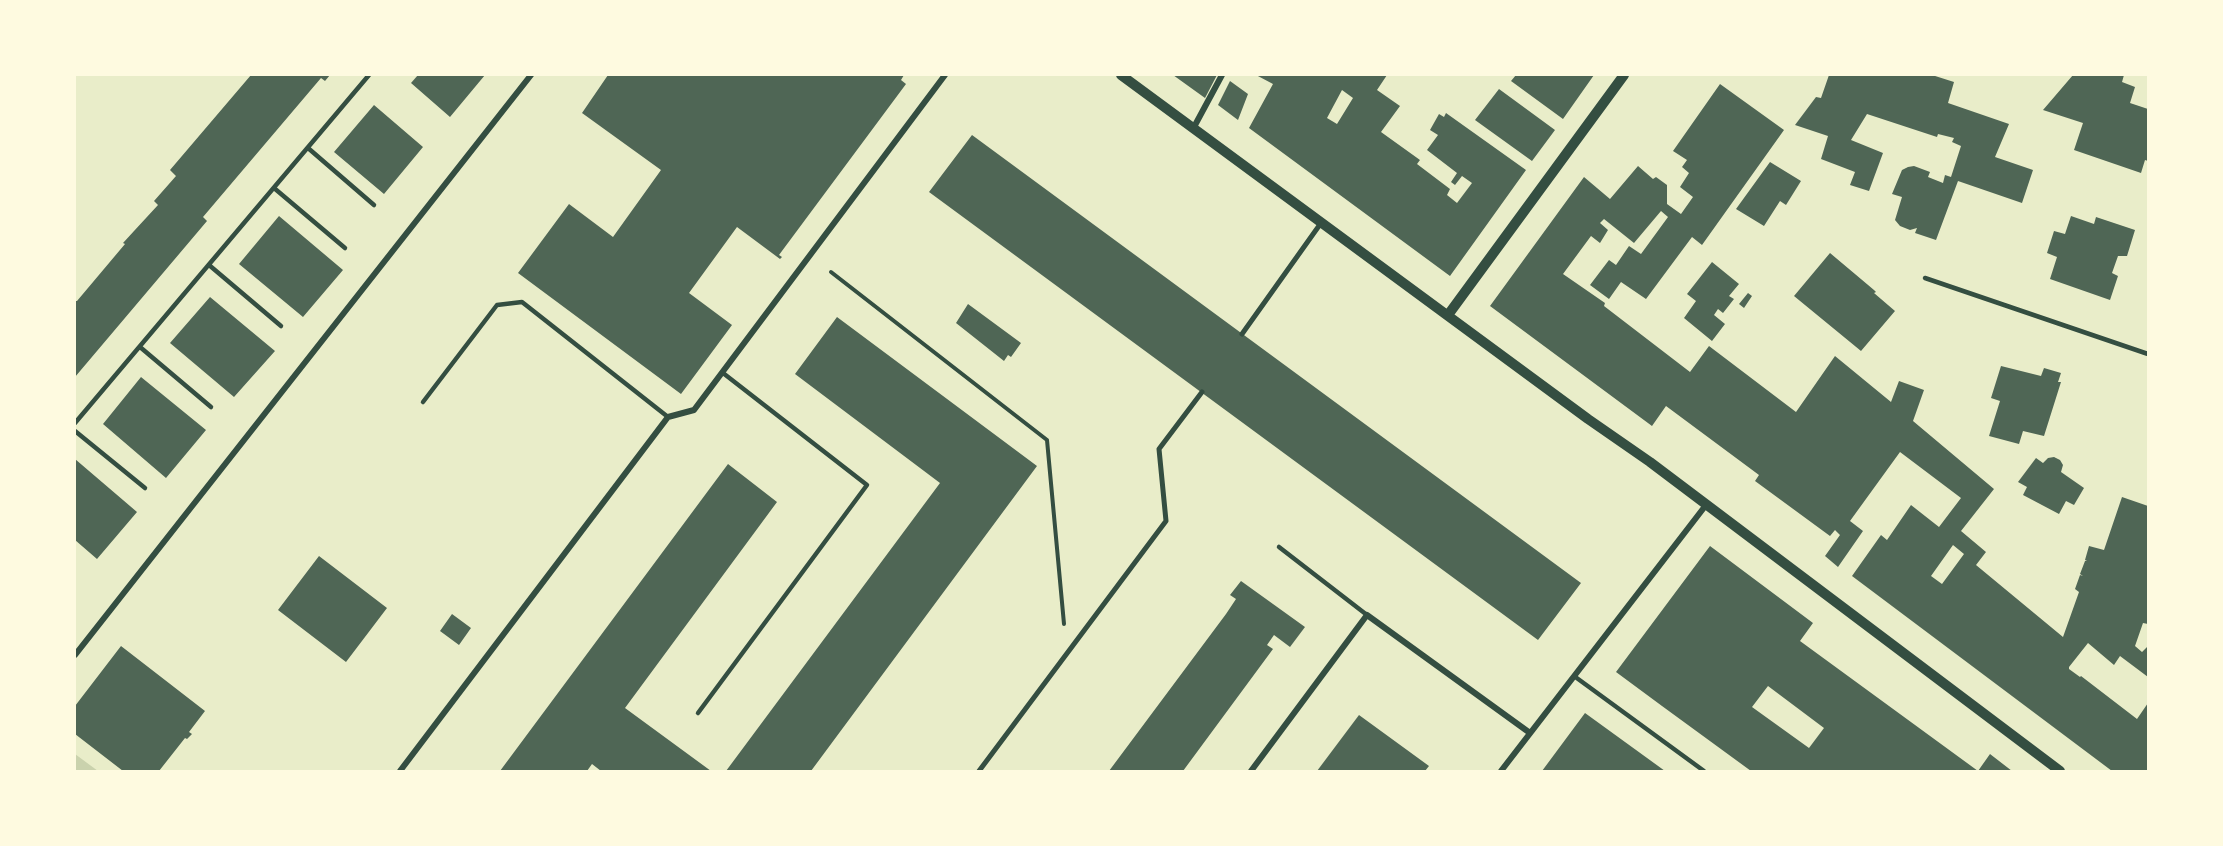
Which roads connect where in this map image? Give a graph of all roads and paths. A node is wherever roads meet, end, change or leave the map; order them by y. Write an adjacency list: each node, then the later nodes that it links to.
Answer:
1 (369, 75): 8 (lane)
2 (531, 75): 33 (street)
3 (945, 75): 21 (street)
4 (1121, 75): 7 (street)
5 (1222, 75): 7 (street)
6 (1624, 75): 16 (street)
7 (1194, 127): 11 (street)
8 (308, 148): 9 (lane); 10 (lane)
9 (274, 188): 12 (lane); 13 (lane)
10 (374, 205)
11 (1322, 222): 16 (street); 18 (street)
12 (345, 248)
13 (209, 265): 17 (lane); 19 (lane)
14 (831, 272): 32 (path)
15 (1925, 278): 20 (lane)
16 (1448, 315): 29 (street)
17 (281, 326)
18 (1242, 334)
19 (140, 347): 24 (lane); 26 (lane)
20 (2148, 354)
21 (723, 373): 25 (street); 35 (lane)
22 (1202, 392): 32 (street)
23 (423, 402): 25 (lane)
24 (211, 407)
25 (668, 417): 37 (street)
26 (75, 423)
27 (75, 430): 28 (lane)
28 (145, 488)
29 (1706, 505): 34 (street); 42 (street)
30 (1279, 547): 31 (lane)
31 (1366, 615): 36 (street); 39 (street)
32 (1066, 654): 38 (street)
33 (75, 655)
34 (1574, 676): 36 (street); 41 (lane)
35 (698, 714)
36 (1530, 733): 40 (street)
37 (400, 771)
38 (979, 771)
39 (1251, 771)
40 (1502, 771)
41 (1704, 771)
42 (2060, 771)

